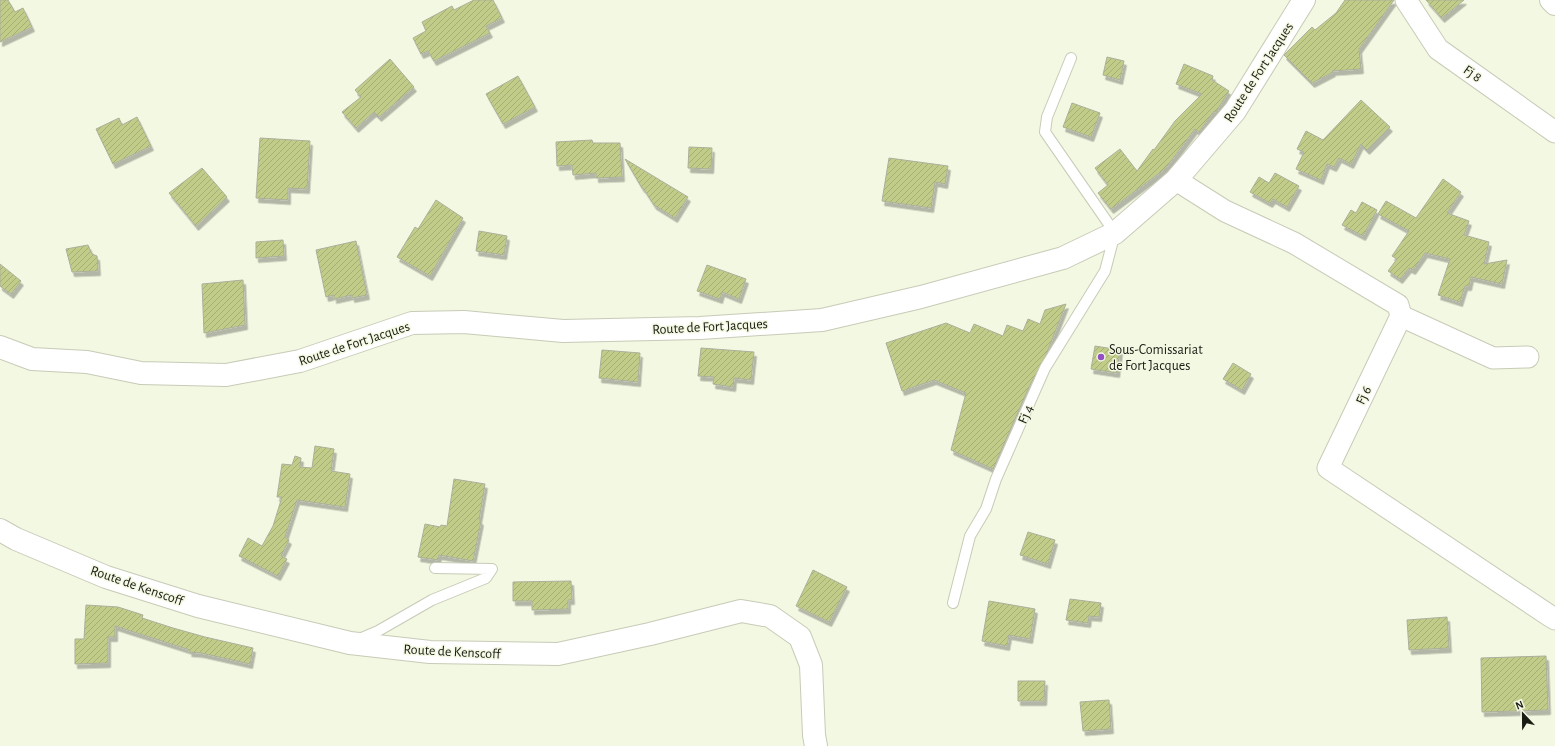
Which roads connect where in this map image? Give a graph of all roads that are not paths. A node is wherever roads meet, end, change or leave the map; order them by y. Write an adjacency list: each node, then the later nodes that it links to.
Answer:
1 (1304, 0): 7 (street, Route de Fort Jacques)
2 (1406, 0): 6 (street, Fj 8)
3 (1551, 0): 4 (street)
4 (1555, 4)
5 (1071, 58): 8 (lane)
6 (1555, 132)
7 (1176, 180): 8 (street, Route de Fort Jacques); 9 (street)
8 (1115, 233): 10 (street, Route de Fort Jacques); 14 (lane, Fj 4)
9 (1401, 316): 11 (street); 15 (street, Fj 6)
10 (0, 347)
11 (1528, 358)
12 (0, 530): 16 (street, Route de Kenscoff)
13 (435, 568): 16 (lane)
14 (953, 603)
15 (1555, 618)
16 (350, 643): 17 (street, Route de Kenscoff)
17 (816, 746)

